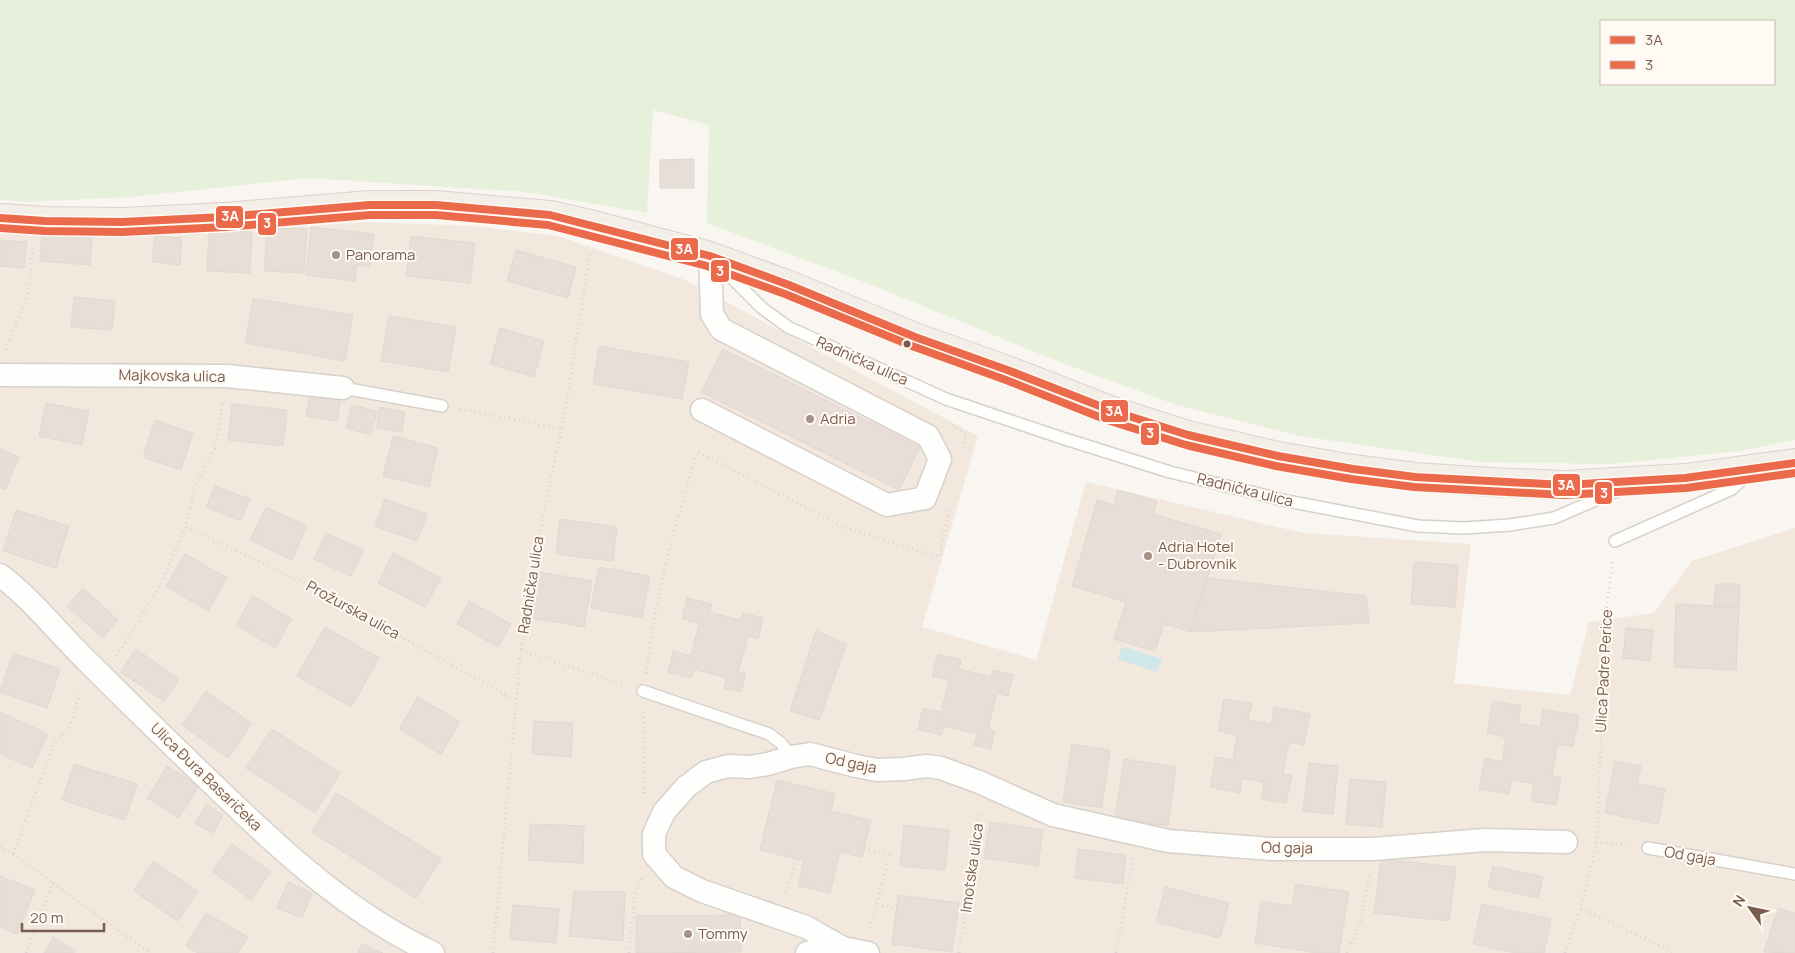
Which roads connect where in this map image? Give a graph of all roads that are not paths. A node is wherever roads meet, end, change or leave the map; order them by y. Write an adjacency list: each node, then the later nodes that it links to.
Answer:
1 (0, 218): 2 (main road)
2 (710, 256): 6 (street); 9 (main road); 9 (lane, Radnička ulica)
3 (2, 367): 4 (street, Majkovska ulica)
4 (343, 388): 5 (lane)
5 (442, 406)
6 (702, 410)
7 (1795, 464): 8 (main road)
8 (1753, 469): 9 (main road); 10 (lane)
9 (1638, 482)
10 (1615, 541)
11 (0, 575): 18 (street, Ulica Đura Basaričeka)
12 (643, 691): 13 (lane)
13 (791, 757): 14 (street, Od gaja); 17 (street, Od gaja)
14 (1566, 842)
15 (1648, 848): 16 (lane, Od gaja)
16 (1795, 874)
17 (858, 951): 19 (street)
18 (433, 953)
19 (807, 953)

